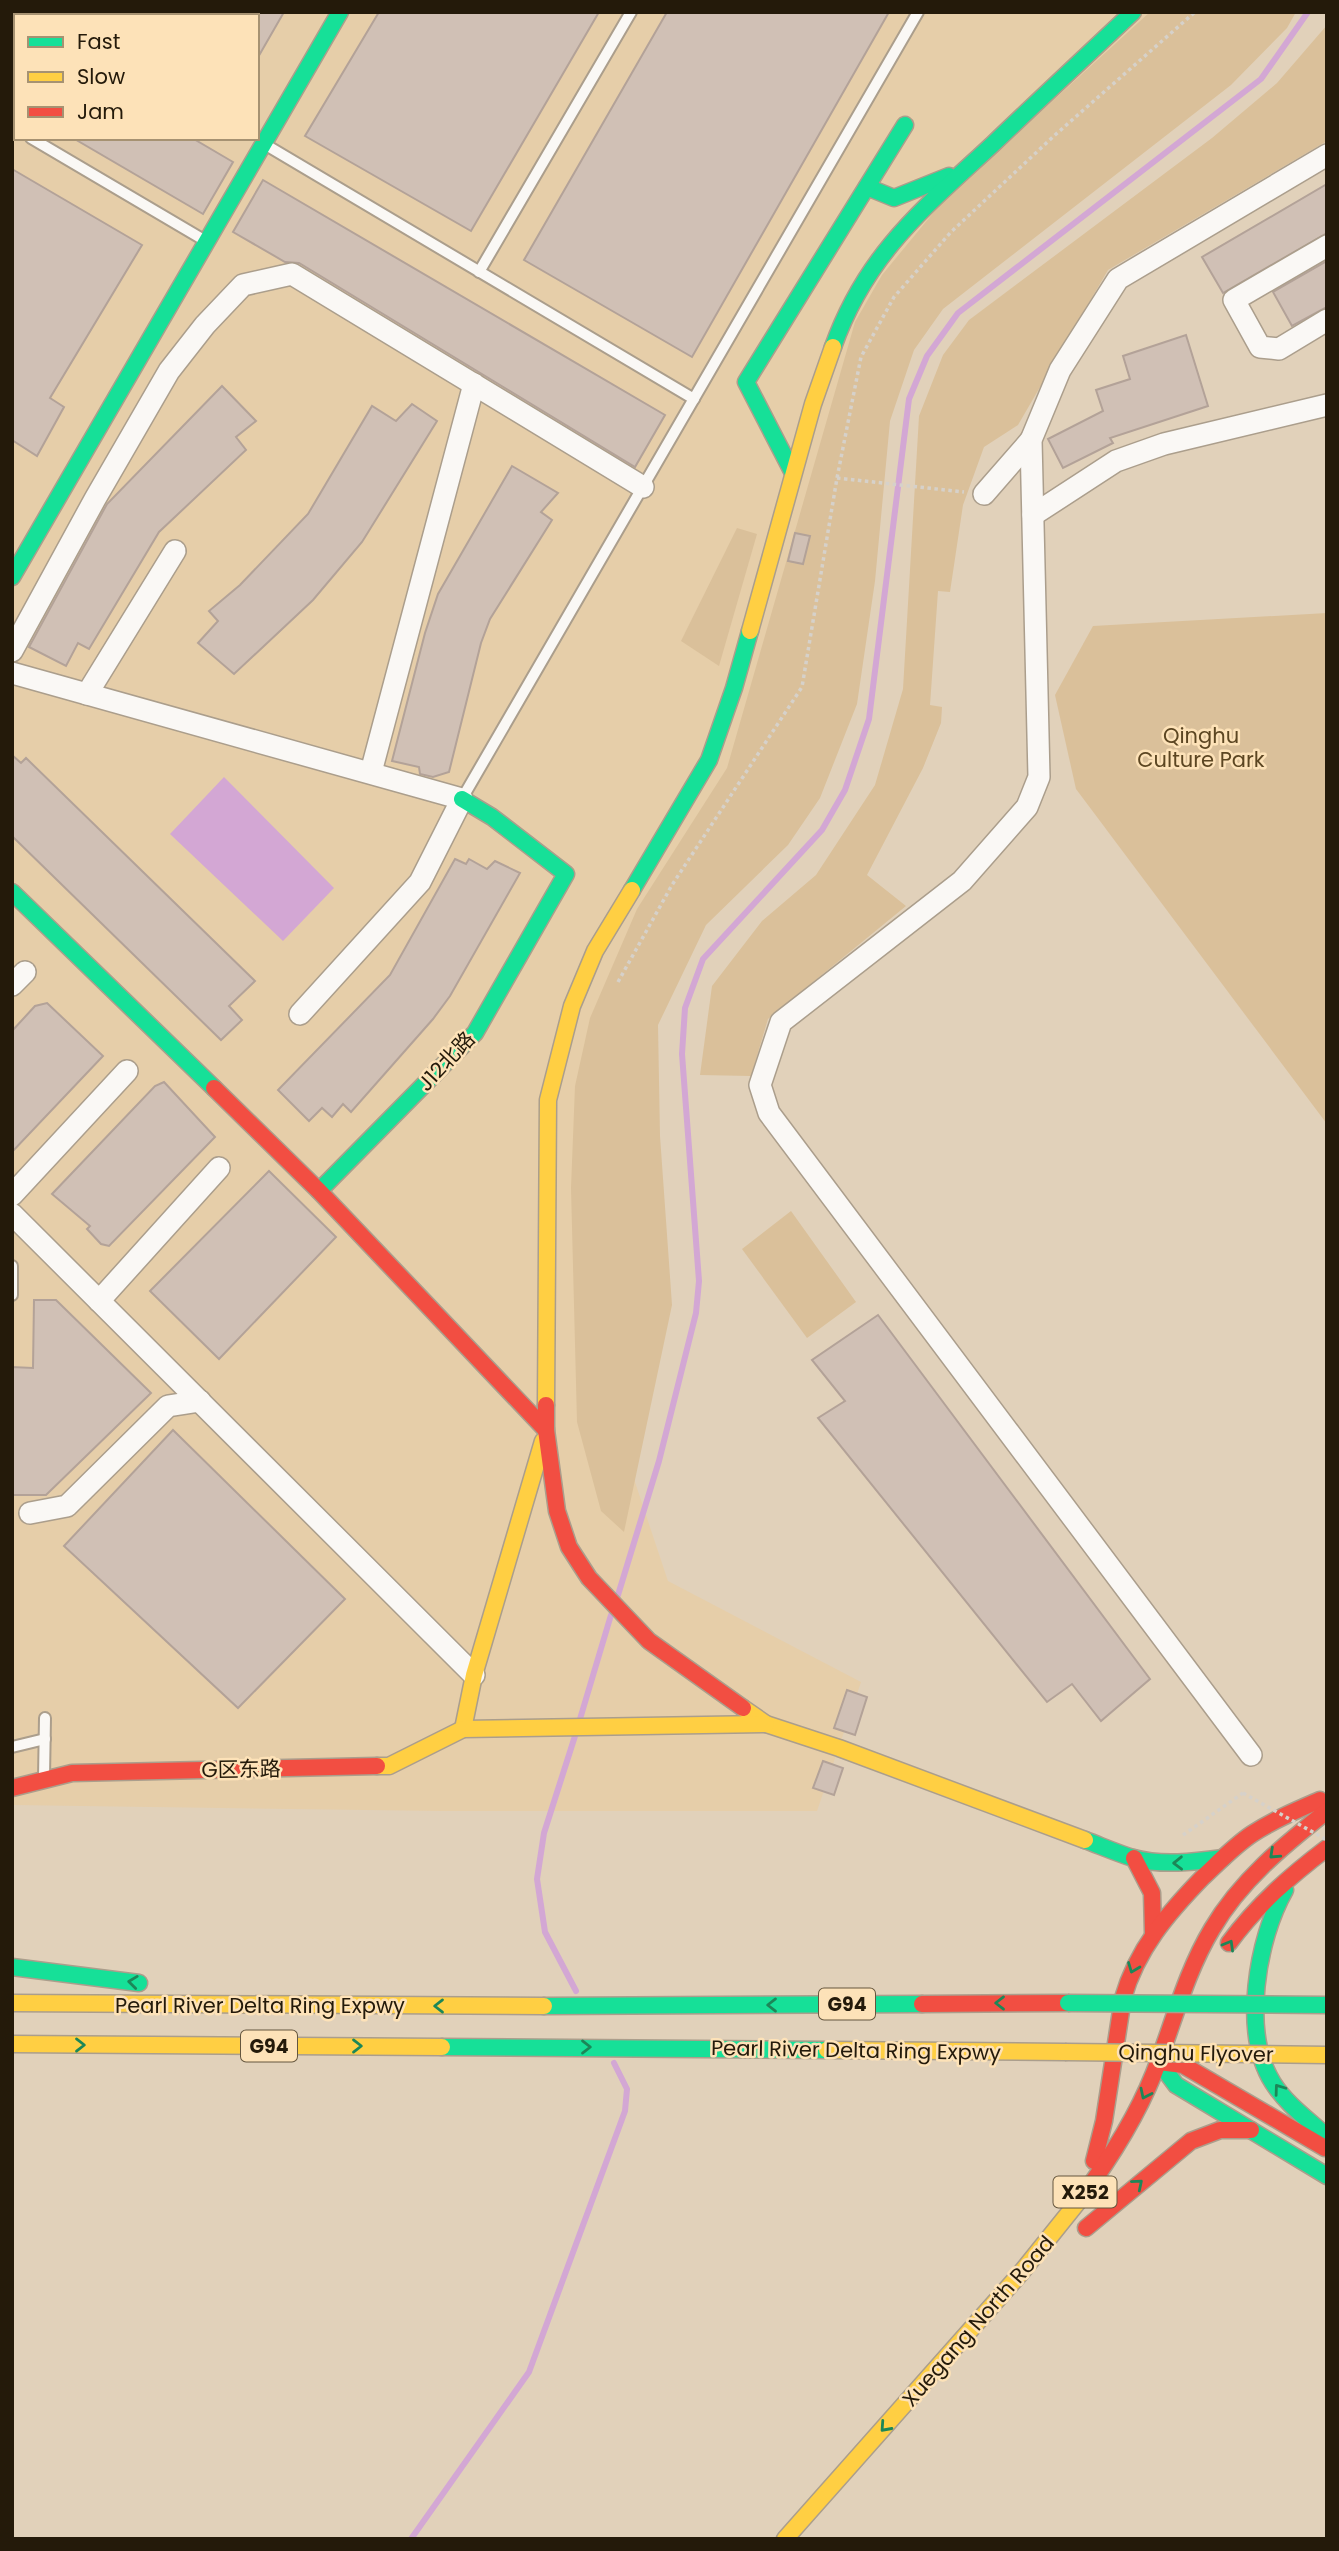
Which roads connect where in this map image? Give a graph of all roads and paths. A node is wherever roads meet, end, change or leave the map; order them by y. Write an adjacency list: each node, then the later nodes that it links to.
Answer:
1 (340, 12): 8 (main road)
2 (631, 12): 14 (lane)
3 (918, 12): 17 (lane)
4 (1133, 12): 10 (main road)
5 (1195, 12): 21 (path)
6 (905, 125): 11 (main road)
7 (34, 140): 12 (lane)
8 (259, 141): 12 (main road); 14 (lane)
9 (1327, 155): 19 (street)
10 (963, 171): 11 (main road); 20 (main road)
11 (867, 187): 20 (main road)
12 (207, 242): 26 (main road)
13 (1327, 246): 15 (street)
14 (479, 272): 17 (lane)
15 (1327, 320)
16 (474, 384): 22 (street); 27 (street); 30 (street)
17 (694, 399): 22 (lane)
18 (1327, 405): 24 (street)
19 (1031, 440): 23 (street); 24 (street)
20 (793, 473): 44 (main road)
21 (837, 478): 23 (path); 33 (path)
22 (643, 487): 31 (lane)
23 (984, 494)
24 (1033, 515): 52 (street)
25 (175, 551): 29 (street)
26 (12, 577)
27 (12, 651)
28 (12, 673): 29 (street)
29 (87, 694): 30 (street)
30 (371, 772): 31 (street)
31 (462, 799): 34 (street); 37 (main road, J12北路)
32 (12, 892): 37 (main road)
33 (618, 982)
34 (300, 1014)
35 (127, 1071): 38 (street)
36 (219, 1168): 42 (street)
37 (319, 1191): 44 (main road)
38 (12, 1195)
39 (12, 1214): 42 (street)
40 (12, 1266): 41 (lane)
41 (12, 1295)
42 (99, 1301): 43 (street)
43 (200, 1401): 45 (street); 46 (street)
44 (546, 1430): 46 (main road); 48 (main road)
45 (30, 1513)
46 (474, 1675): 49 (main road)
47 (45, 1717): 50 (lane)
48 (766, 1724): 49 (main road); 60 (main road)
49 (463, 1729): 53 (main road, G区东路)
50 (45, 1739): 51 (lane); 53 (lane)
51 (12, 1747)
52 (1251, 1755)
53 (44, 1780): 54 (main road, G区东路)
54 (12, 1788)
55 (1327, 1797): 61 (main road)
56 (1327, 1811): 79 (main road, Xuegang North Road / X252, one-way to 79)
57 (1183, 1835): 58 (path, bridge)
58 (1327, 1840)
59 (1327, 1848): 62 (main road)
60 (1134, 1858): 61 (main road, one-way to 60); 63 (main road)
61 (1223, 1858): 63 (main road)
62 (1303, 1865): 64 (main road, one-way to 62); 83 (main road, one-way to 62)
63 (1153, 1932): 87 (main road, one-way to 87)
64 (1223, 1955)
65 (12, 1967): 66 (main road, one-way to 65)
66 (153, 1984)
67 (179, 1988): 70 (main road)
68 (1208, 1990): 72 (main road)
69 (12, 2003): 70 (main road, Pearl River Delta Ring Expwy / G94)
70 (322, 2005): 71 (main road, Pearl River Delta Ring Expwy / G94, one-way to 70, bridge)
71 (1327, 2005)
72 (1199, 2015)
73 (1191, 2040): 80 (main road)
74 (12, 2045): 75 (main road, Pearl River Delta Ring Expwy / G94, one-way to 75)
75 (323, 2046): 76 (main road, Pearl River Delta Ring Expwy / G94, one-way to 76); 78 (main road)
76 (1065, 2052): 77 (main road, Qinghu Flyover / G94, bridge)
77 (1327, 2055)
78 (115, 2061)
79 (1159, 2062): 80 (main road); 81 (main road); 87 (main road, Xuegang North Road / X252, one-way to 87)
80 (1183, 2065): 81 (main road); 84 (main road)
81 (1173, 2090): 82 (main road)
82 (1251, 2130): 85 (main road); 86 (main road, X252, one-way to 82)
83 (1327, 2137)
84 (1327, 2149)
85 (1327, 2176)
86 (1122, 2179)
87 (1071, 2213): 88 (main road, Xuegang North Road / X252, one-way to 88)
88 (785, 2539)

